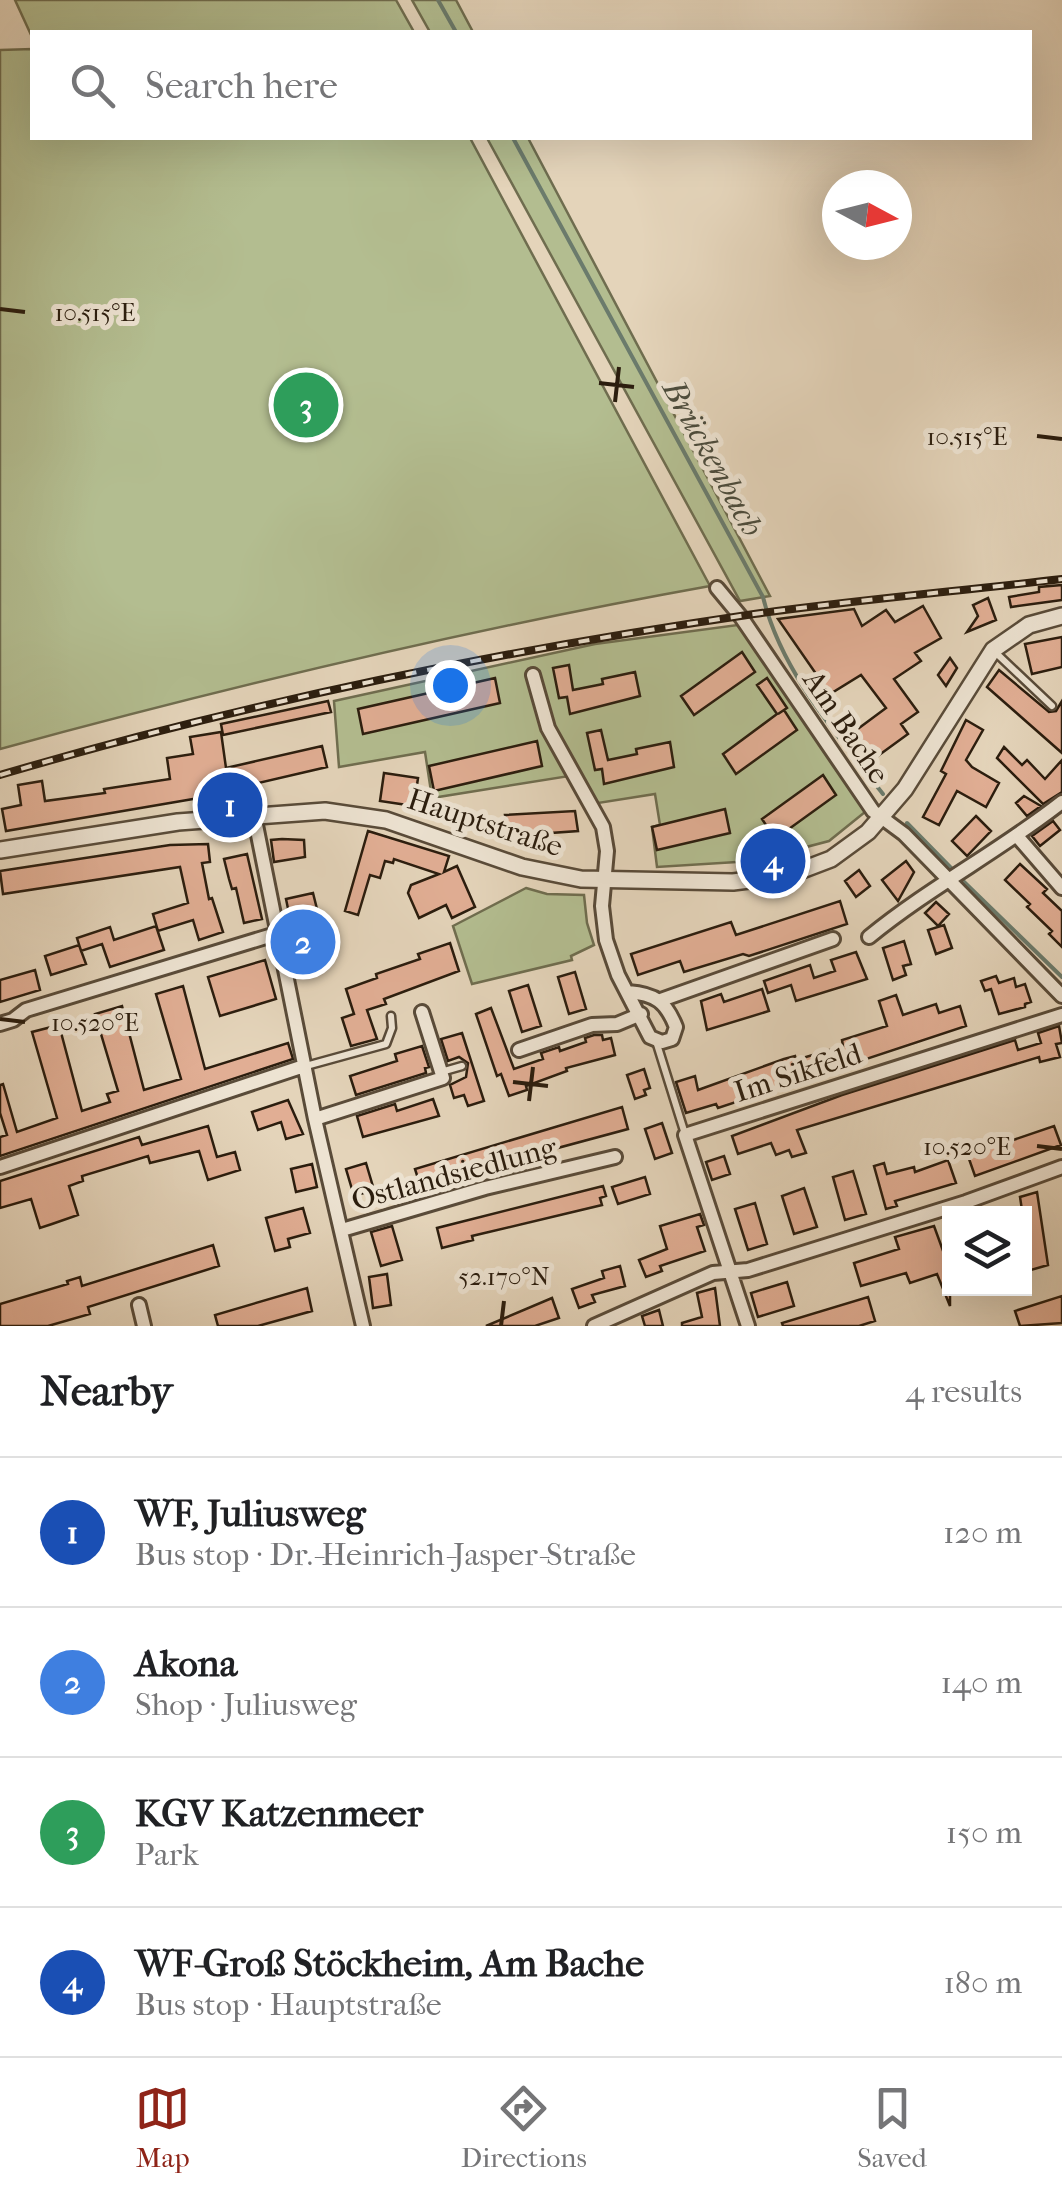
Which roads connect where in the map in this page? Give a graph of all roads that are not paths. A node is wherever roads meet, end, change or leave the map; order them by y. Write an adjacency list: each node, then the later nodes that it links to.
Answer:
1 (717, 588): 8 (street, Am Bache)
2 (1062, 616): 3 (street, Hauptstraße)
3 (993, 650): 5 (lane); 8 (street, Hauptstraße)
4 (533, 674): 12 (street)
5 (1052, 706)
6 (1062, 802): 9 (street)
7 (254, 815): 10 (street, Hauptstraße); 12 (street, Hauptstraße); 14 (street)
8 (882, 818): 11 (street, Am Bache); 12 (street, Hauptstraße)
9 (1017, 836): 11 (street); 13 (street)
10 (0, 850)
11 (948, 879): 15 (street); 18 (street, Am Bache)
12 (604, 881): 17 (street)
13 (1062, 888)
14 (278, 933): 24 (street); 27 (street)
15 (868, 937)
16 (834, 939): 19 (street)
17 (628, 992): 19 (street); 21 (street)
18 (1062, 996)
19 (660, 1000): 25 (street)
20 (422, 1012): 29 (street)
21 (641, 1014): 25 (street); 26 (street)
22 (1062, 1015): 31 (street, Im Sikfeld)
23 (390, 1016): 27 (lane)
24 (0, 1024)
25 (656, 1041): 31 (lane)
26 (519, 1050)
27 (304, 1066): 30 (street); 33 (street)
28 (462, 1066): 29 (lane)
29 (441, 1072): 30 (street)
30 (316, 1120): 35 (street)
31 (685, 1136): 36 (street)
32 (615, 1157): 35 (street, Ostlandsiedlung)
33 (0, 1167)
34 (1062, 1167): 36 (street)
35 (342, 1230): 39 (street, Ostlandsiedlung)
36 (731, 1272): 40 (street); 41 (street)
37 (139, 1305): 38 (street)
38 (144, 1326)
39 (363, 1326)
40 (594, 1326)
41 (748, 1326)

